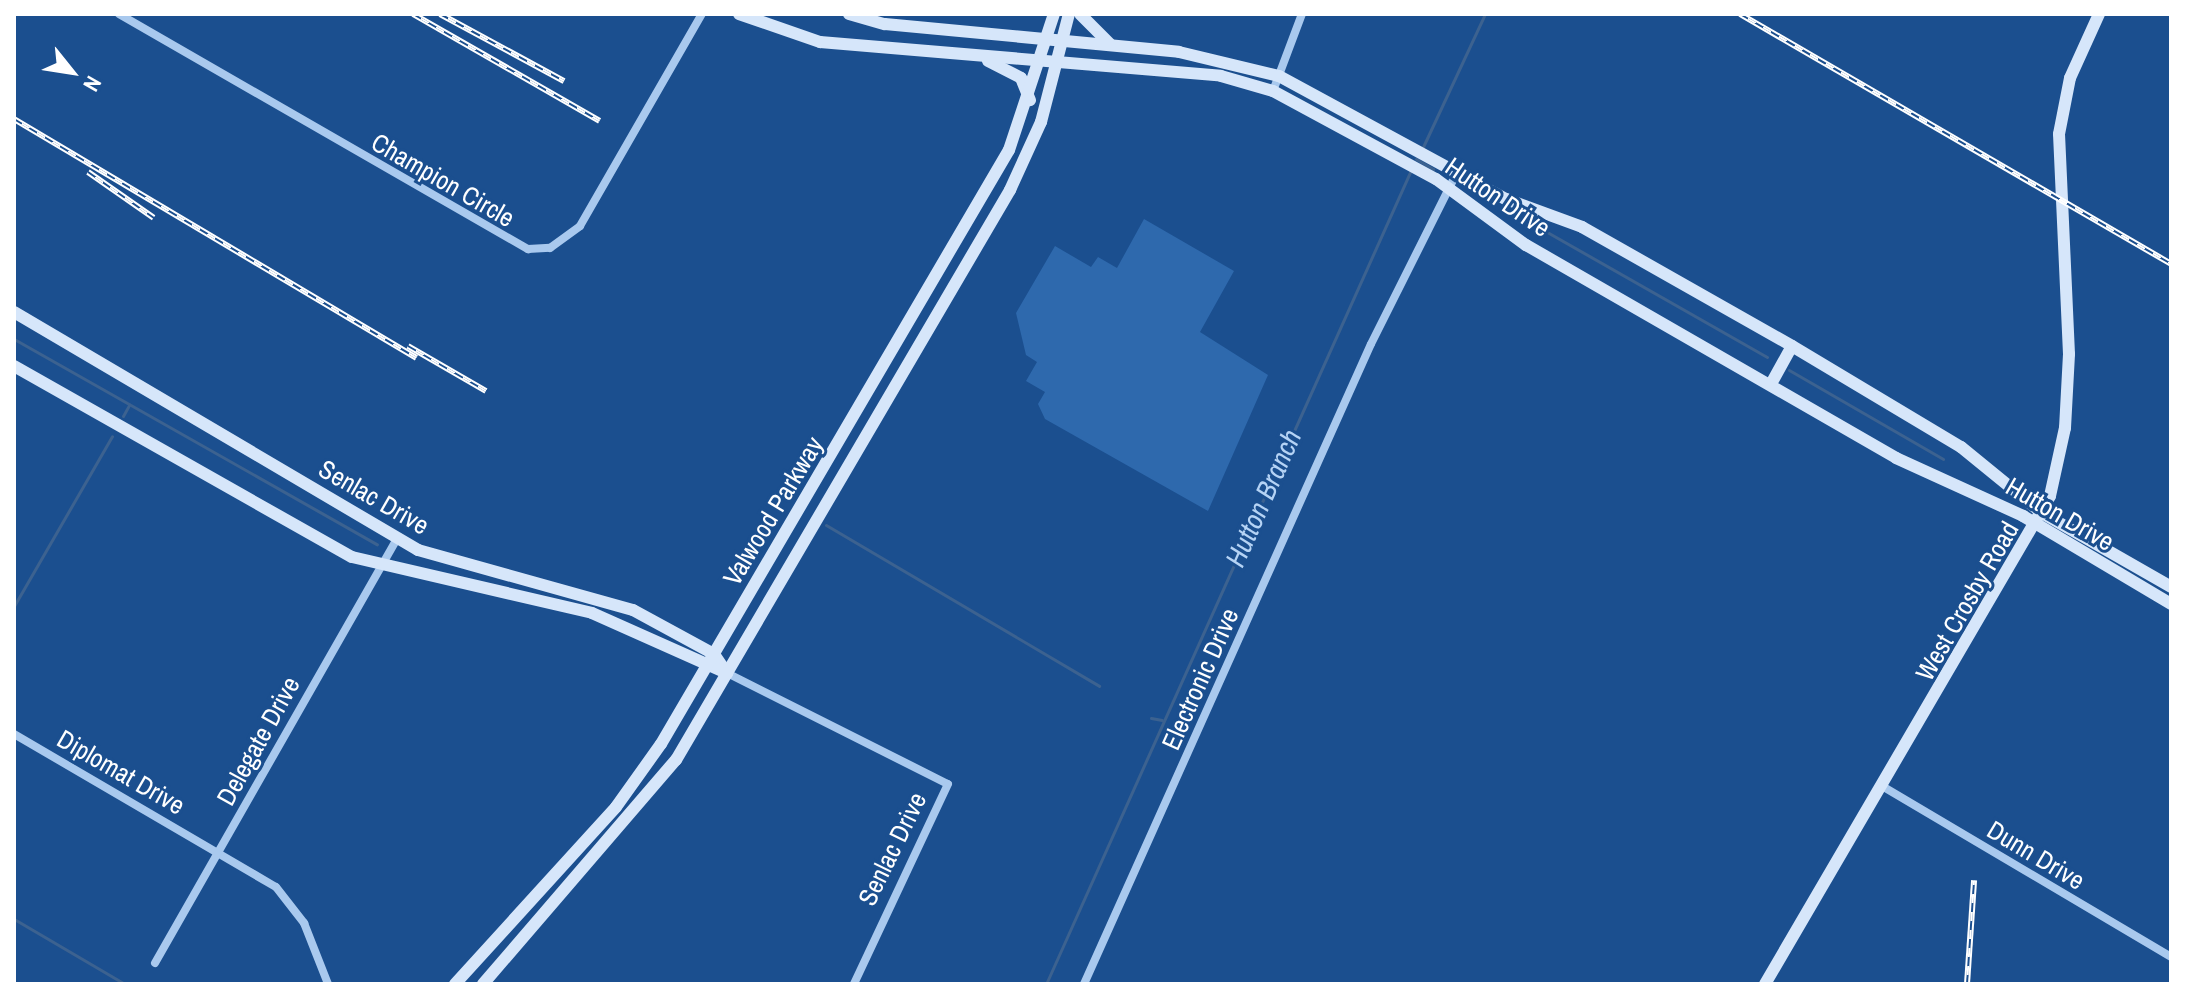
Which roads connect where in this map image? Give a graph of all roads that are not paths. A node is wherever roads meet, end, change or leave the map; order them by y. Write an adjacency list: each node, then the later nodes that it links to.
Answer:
1 (119, 14): 2 (street, Champion Circle)
2 (702, 14)
3 (739, 14): 13 (street, Hutton Drive)
4 (849, 14): 10 (street, Hutton Drive)
5 (1054, 14): 10 (street, Valwood Parkway)
6 (1069, 14): 11 (street, Valwood Parkway)
7 (1080, 14): 12 (street)
8 (1302, 14): 16 (street)
9 (2099, 14): 30 (street, West Crosby Road)
10 (1048, 41): 11 (street, Hutton Drive); 14 (street, Valwood Parkway)
11 (1063, 42): 12 (street, Hutton Drive); 15 (street, Valwood Parkway)
12 (1117, 47): 16 (street, Hutton Drive)
13 (966, 55): 14 (street, Hutton Drive); 18 (street)
14 (1042, 62): 15 (street, Hutton Drive); 18 (street, Valwood Parkway)
15 (1058, 63): 17 (street, Hutton Drive); 23 (street, Valwood Parkway)
16 (1279, 76): 17 (street); 19 (street, Hutton Drive)
17 (1273, 91): 19 (street, Hutton Drive)
18 (1030, 101): 22 (street, Valwood Parkway)
19 (1391, 146): 20 (street, Hutton Drive); 21 (street, Hutton Drive)
20 (1456, 174): 21 (street, Electronic Drive); 25 (street, Hutton Drive)
21 (1449, 187): 27 (street, Hutton Drive); 54 (street, Electronic Drive)
22 (929, 288): 23 (street); 28 (street, Valwood Parkway)
23 (947, 298): 29 (street, Valwood Parkway)
24 (14, 312): 31 (street, Senlac Drive)
25 (1792, 346): 27 (street); 30 (street, Hutton Drive)
26 (14, 366): 32 (street, Senlac Drive)
27 (1771, 384): 30 (street, Hutton Drive)
28 (807, 497): 29 (street); 38 (street, Valwood Parkway)
29 (824, 507): 40 (street, Valwood Parkway)
30 (2040, 518): 33 (street, Hutton Drive); 35 (street, Hutton Drive); 43 (street, West Crosby Road)
31 (397, 538): 32 (street, Delegate Drive); 34 (street, Senlac Drive)
32 (380, 566): 37 (street, Senlac Drive); 45 (street, Delegate Drive)
33 (2168, 585): 35 (street)
34 (571, 591): 37 (street); 38 (street, Senlac Drive)
35 (2157, 596): 36 (street, Hutton Drive)
36 (2171, 604)
37 (568, 607): 39 (street, Senlac Drive)
38 (714, 654): 39 (street, Valwood Parkway); 40 (street, Senlac Drive)
39 (705, 669): 40 (street, Senlac Drive); 42 (street, Valwood Parkway)
40 (727, 673): 44 (street, Valwood Parkway); 53 (street, Senlac Drive)
41 (14, 734): 45 (street, Diplomat Drive)
42 (637, 781): 44 (street); 46 (street, Valwood Parkway)
43 (1882, 786): 48 (street, Dunn Drive); 55 (street, West Crosby Road)
44 (653, 792): 47 (street, Valwood Parkway)
45 (220, 851): 49 (street, Delegate Drive); 50 (street, Diplomat Drive)
46 (523, 910): 47 (street); 51 (street, Valwood Parkway)
47 (538, 923): 52 (street, Valwood Parkway)
48 (2171, 957)
49 (155, 963)
50 (328, 984)
51 (455, 984)
52 (483, 984)
53 (854, 984)
54 (1084, 984)
55 (1765, 984)

